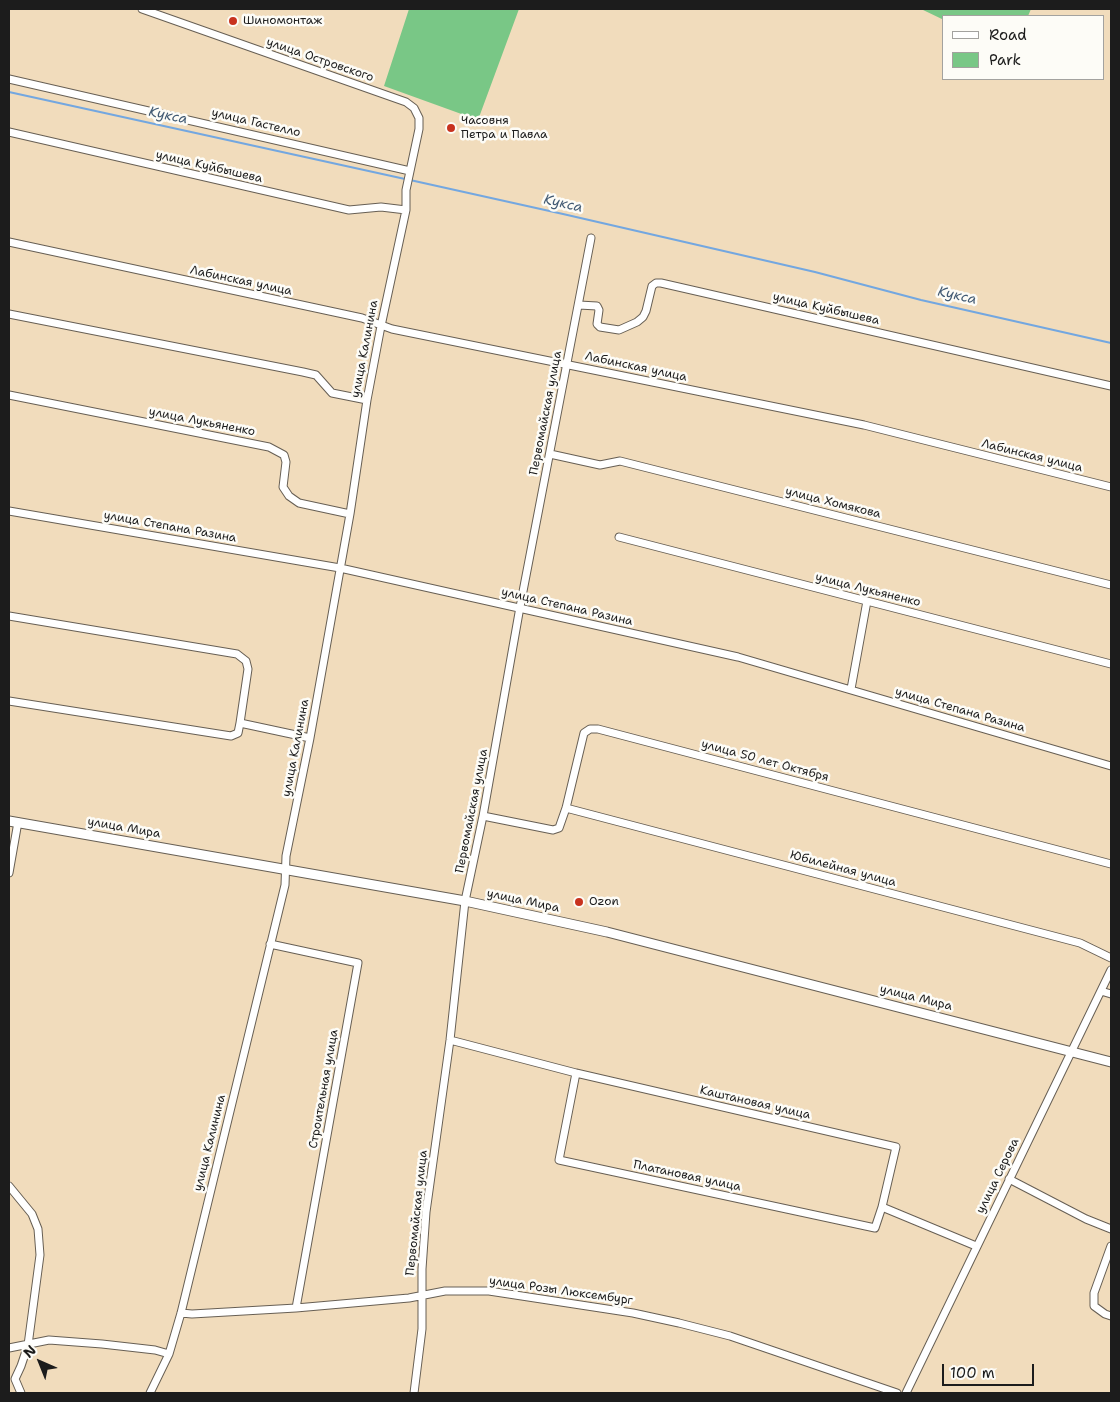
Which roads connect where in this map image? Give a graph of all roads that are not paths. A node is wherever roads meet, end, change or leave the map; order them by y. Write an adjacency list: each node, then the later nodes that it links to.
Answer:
1 (142, 9): 3 (street, улица Островского)
2 (9, 79): 5 (street, улица Гастелло)
3 (406, 102): 5 (street, улица Калинина)
4 (9, 132): 6 (street, улица Куйбышева)
5 (409, 173): 6 (street, улица Калинина)
6 (406, 210): 11 (street, улица Калинина)
7 (591, 238): 9 (street, Первомайская улица)
8 (9, 242): 11 (street, Лабинская улица)
9 (579, 305): 12 (street, Первомайская улица); 13 (street, улица Куйбышева)
10 (9, 314): 15 (street)
11 (381, 326): 12 (street, Лабинская улица); 15 (street, улица Калинина)
12 (567, 364): 16 (street, Первомайская улица); 17 (street, Лабинская улица)
13 (1111, 386)
14 (9, 395): 19 (street, улица Лукьяненко)
15 (367, 400): 19 (street, улица Калинина)
16 (550, 454): 22 (street, улица Хомякова); 24 (street, Первомайская улица)
17 (1111, 487)
18 (9, 511): 21 (street, улица Степана Разина)
19 (350, 514): 21 (street, улица Калинина)
20 (619, 537): 23 (street, улица Лукьяненко)
21 (340, 568): 24 (street, улица Степана Разина); 30 (street, улица Калинина)
22 (1111, 585)
23 (867, 601): 26 (street, улица Лукьяненко); 27 (street)
24 (520, 607): 27 (street, улица Степана Разина); 33 (street, Первомайская улица)
25 (9, 616): 29 (street)
26 (1111, 664)
27 (851, 689): 31 (street, улица Степана Разина)
28 (9, 701): 29 (street)
29 (240, 723): 30 (street)
30 (310, 738): 37 (street, улица Калинина)
31 (1111, 766)
32 (566, 808): 33 (street, улица 50 лет Октября); 36 (street, улица 50 лет Октября); 41 (street, Юбилейная улица)
33 (483, 816): 39 (street, Первомайская улица)
34 (9, 821): 35 (main road, улица Мира)
35 (18, 822): 37 (main road, улица Мира); 38 (street)
36 (1111, 864)
37 (285, 869): 39 (main road, улица Мира); 40 (street, улица Калинина)
38 (9, 873)
39 (466, 902): 45 (street, Первомайская улица); 46 (main road, улица Мира)
40 (270, 944): 56 (street, Строительная улица); 57 (street, улица Калинина)
41 (1111, 958)
42 (1111, 970): 43 (street, улица Серова)
43 (1101, 991): 44 (street); 46 (street, улица Серова)
44 (1111, 994)
45 (450, 1040): 48 (street, Каштановая улица); 55 (street, Первомайская улица)
46 (1071, 1051): 47 (main road, улица Мира); 49 (street, улица Серова)
47 (1111, 1062)
48 (576, 1073): 51 (street, Каштановая улица); 51 (street, Платановая улица)
49 (1009, 1178): 52 (street); 53 (street, улица Серова)
50 (9, 1186): 59 (street)
51 (882, 1207): 53 (street)
52 (1111, 1230)
53 (976, 1246): 68 (street, улица Серова)
54 (1111, 1246): 58 (street)
55 (421, 1296): 56 (street, улица Розы Люксембург); 66 (street, Первомайская улица); 67 (street, улица Розы Люксембург)
56 (296, 1308): 57 (street, улица Розы Люксембург)
57 (181, 1313): 61 (street, улица Калинина)
58 (1111, 1316)
59 (28, 1345): 60 (street); 61 (street); 63 (street)
60 (9, 1348)
61 (169, 1354): 65 (street, улица Калинина)
62 (9, 1372): 63 (street)
63 (15, 1379): 64 (street)
64 (21, 1393)
65 (150, 1393)
66 (414, 1393)
67 (897, 1393)
68 (906, 1393)

